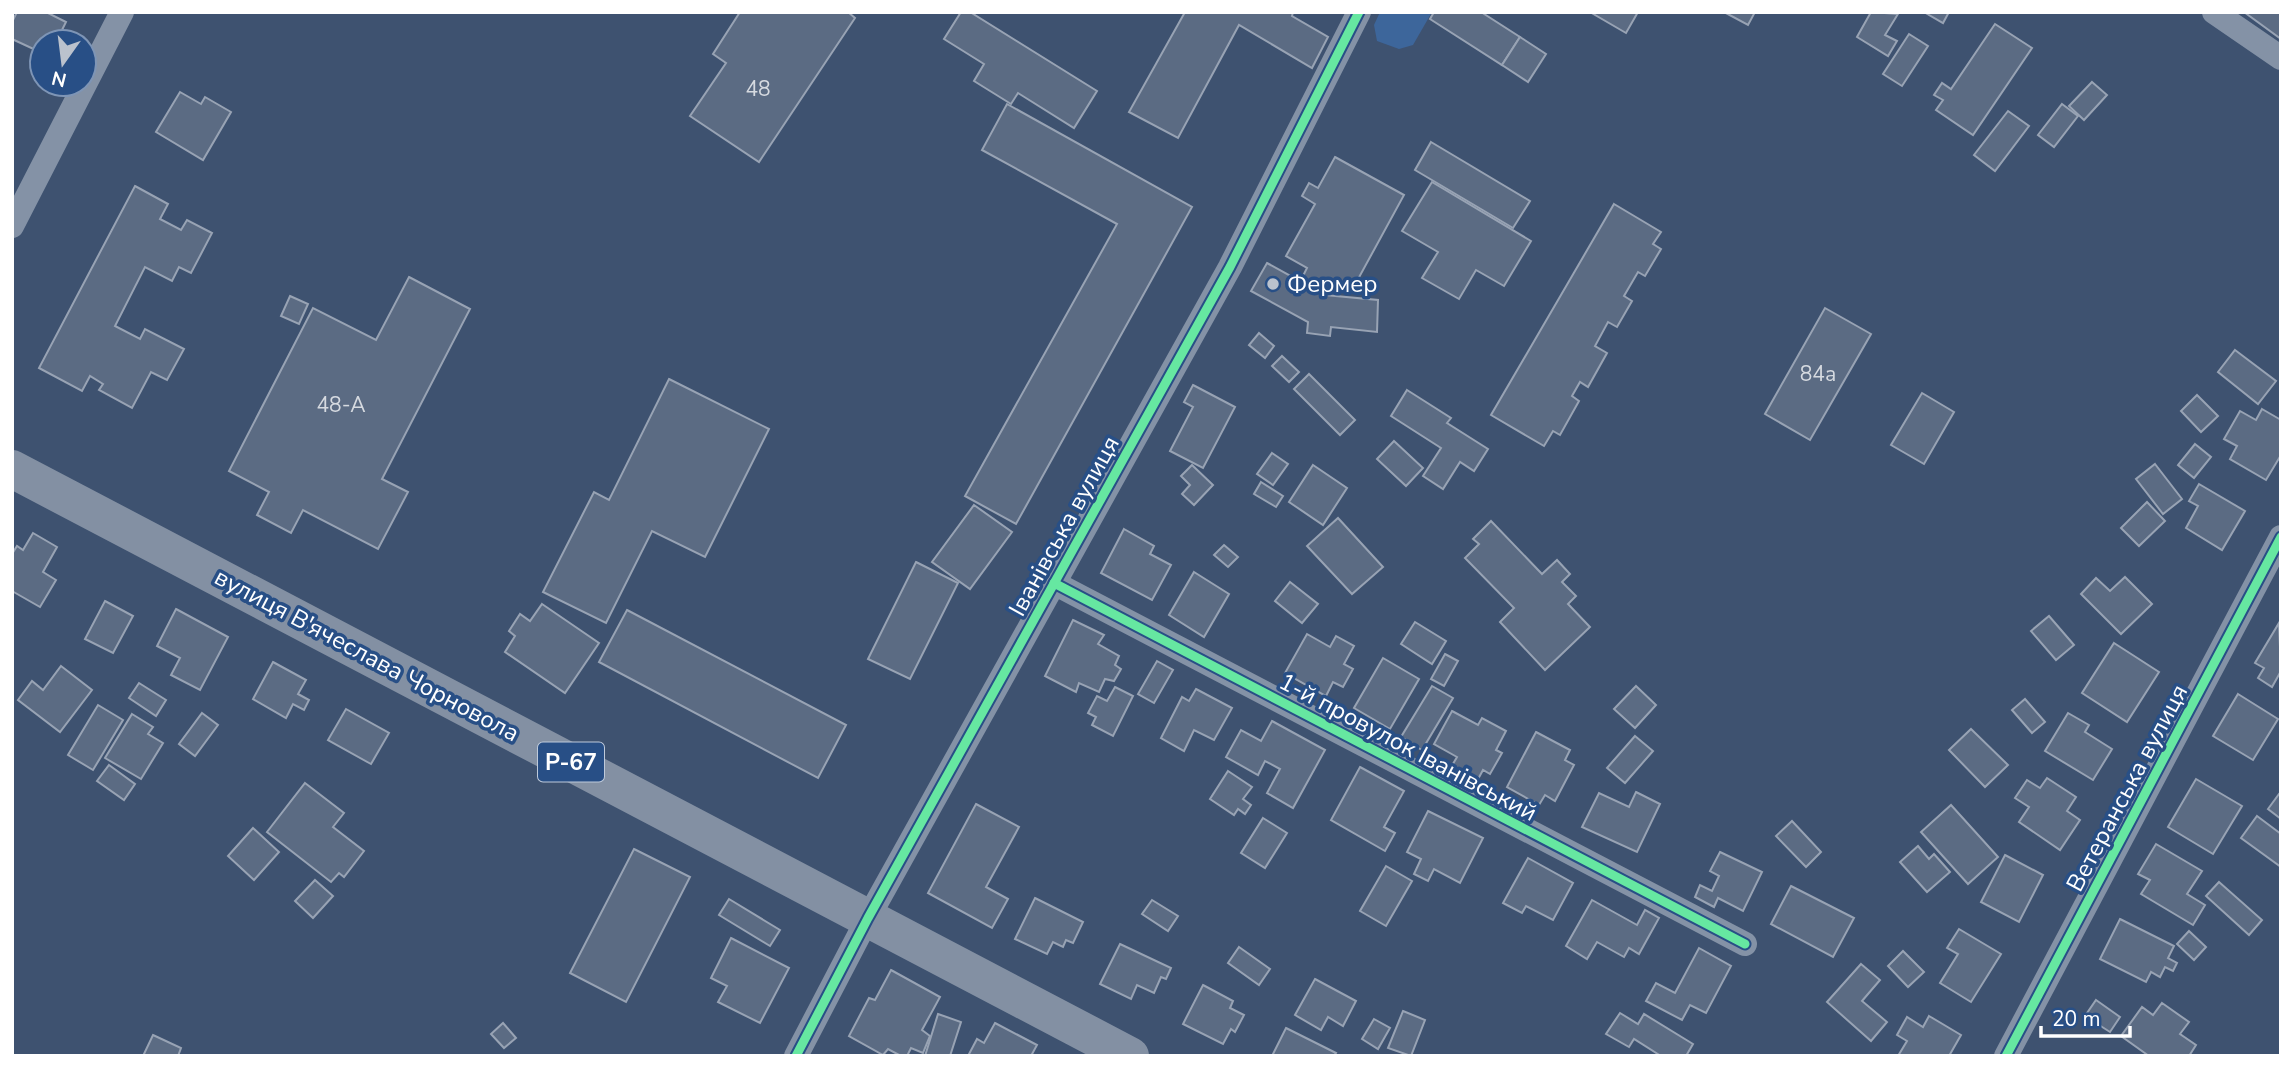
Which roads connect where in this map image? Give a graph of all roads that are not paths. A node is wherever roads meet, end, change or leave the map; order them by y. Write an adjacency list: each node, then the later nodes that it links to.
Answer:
1 (122, 12): 5 (street)
2 (1359, 12): 8 (street, Іванівська вулиця)
3 (2214, 12): 4 (street)
4 (2281, 58)
5 (12, 226)
6 (12, 469): 9 (main road, вулиця В'ячеслава Чорновола / Р-67)
7 (2281, 537): 13 (street, Ветеранська вулиця)
8 (1054, 583): 9 (street, Іванівська вулиця); 10 (street, 1-й провулок Іванівський)
9 (868, 918): 11 (street, Іванівська вулиця); 12 (main road, вулиця В'ячеслава Чорновола / Р-67)
10 (1745, 944)
11 (796, 1056)
12 (1130, 1056)
13 (2006, 1056)

